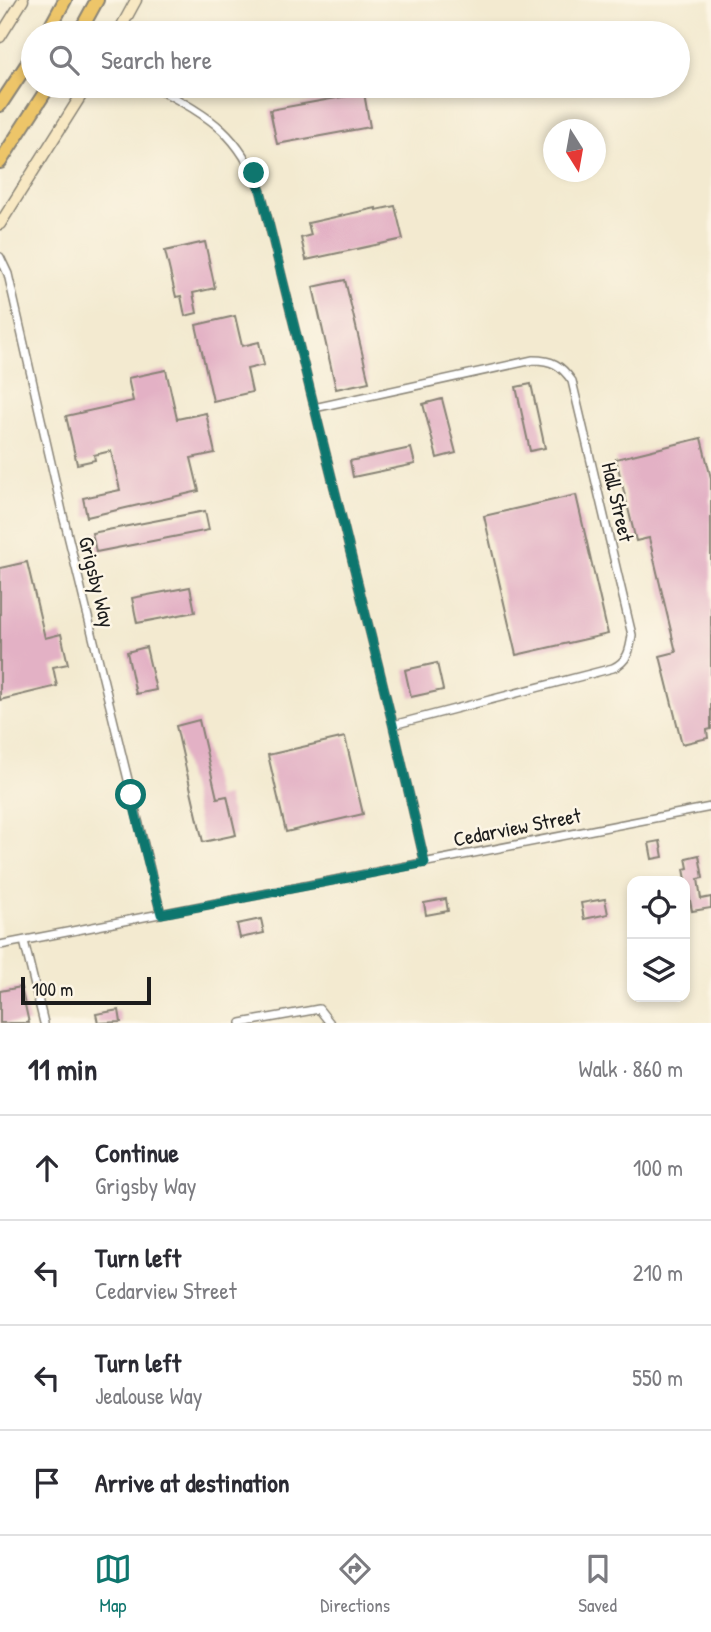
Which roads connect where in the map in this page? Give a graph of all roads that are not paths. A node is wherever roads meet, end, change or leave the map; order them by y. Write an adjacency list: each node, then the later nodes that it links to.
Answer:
1 (23, 0): 8 (main road)
2 (65, 0): 5 (highway)
3 (97, 0): 6 (highway)
4 (136, 0): 7 (main road)
5 (54, 21)
6 (86, 21)
7 (125, 21)
8 (0, 37)
9 (21, 73): 13 (highway)
10 (41, 98): 14 (highway)
11 (80, 98): 15 (main road)
12 (175, 98): 17 (street)
13 (0, 105)
14 (0, 162)
15 (0, 224)
16 (0, 257): 21 (street, Grigsby Way)
17 (314, 408): 18 (street); 18 (street, Hall Street)
18 (393, 725): 20 (street)
19 (711, 807): 20 (street, Cedarview Street)
20 (425, 863): 21 (street, Cedarview Street)
21 (161, 914): 22 (street, Cedarview Street)
22 (24, 941): 23 (street, Cedarview Street); 24 (street)
23 (0, 945)
24 (44, 1023)
25 (241, 1023): 26 (street)
26 (330, 1023)

